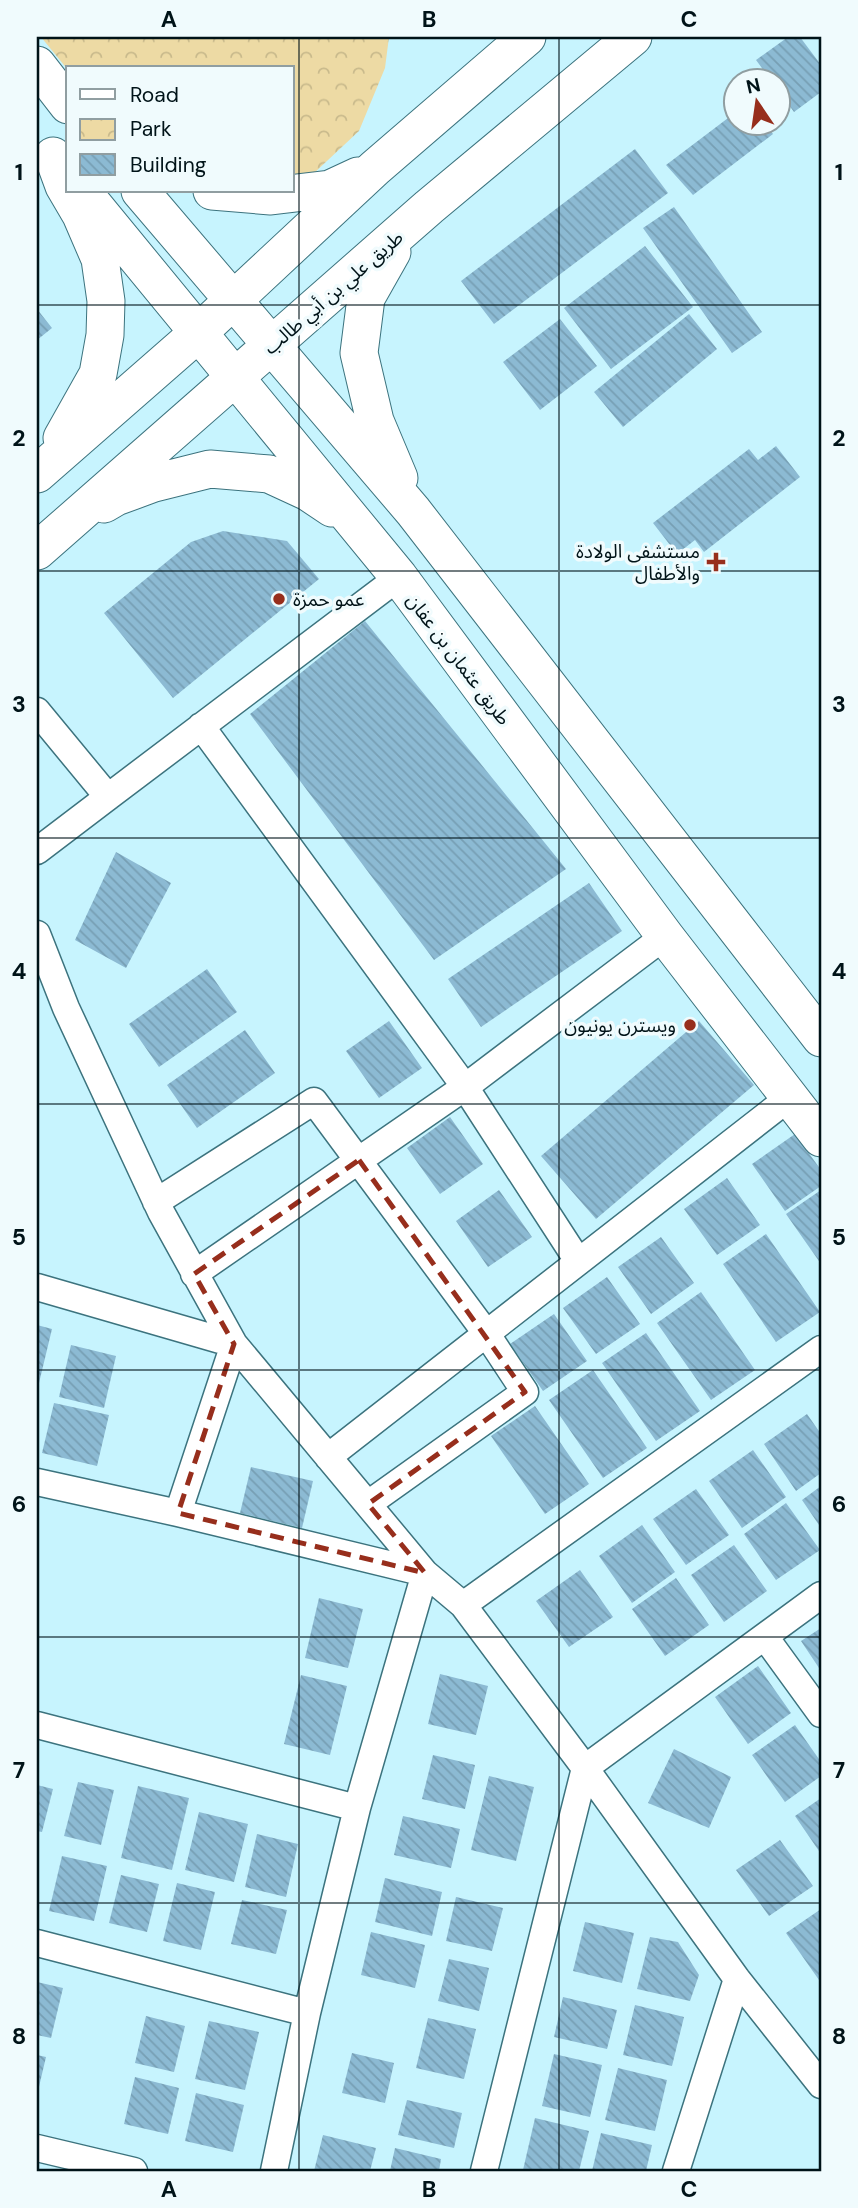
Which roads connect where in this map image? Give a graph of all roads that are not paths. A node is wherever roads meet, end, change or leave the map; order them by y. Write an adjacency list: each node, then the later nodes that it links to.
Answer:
1 (527, 37): 6 (main road)
2 (633, 37): 12 (main road, طريق علي بن أبي طالب)
3 (37, 65): 4 (main road)
4 (66, 102)
5 (53, 155): 7 (main road)
6 (375, 168): 11 (main road); 13 (main road)
7 (66, 189)
8 (68, 192): 17 (main road)
9 (83, 192): 14 (main road, طريق عثمان بن عفان)
10 (141, 192): 13 (main road)
11 (224, 192)
12 (429, 207): 15 (main road, طريق علي بن أبي طالب); 18 (main road)
13 (233, 301): 14 (main road); 15 (main road)
14 (197, 334): 16 (main road, طريق عثمان بن عفان); 17 (main road)
15 (273, 345): 16 (main road, طريق علي بن أبي طالب); 18 (main road)
16 (234, 377): 19 (main road, طريق عثمان بن عفان); 20 (main road, طريق علي بن أبي طالب)
17 (40, 471)
18 (413, 511): 28 (main road)
19 (354, 522): 20 (main road); 21 (main road, طريق عثمان بن عفان)
20 (42, 546)
21 (399, 577): 23 (street); 27 (main road, طريق عثمان بن عفان)
22 (37, 711): 24 (street)
23 (201, 726): 24 (street); 29 (street)
24 (108, 797): 25 (street)
25 (37, 850)
26 (37, 934): 33 (street)
27 (665, 936): 29 (street); 30 (main road, طريق عثمان بن عفان)
28 (821, 1038)
29 (466, 1087): 32 (street); 34 (street)
30 (790, 1097): 31 (main road, طريق عثمان بن عفان); 34 (street)
31 (821, 1138)
32 (359, 1160): 33 (street); 35 (street); 37 (street)
33 (156, 1202): 35 (street)
34 (578, 1261): 37 (street)
35 (194, 1274): 38 (street)
36 (37, 1287): 38 (street)
37 (486, 1333): 40 (street); 42 (street)
38 (234, 1344): 40 (street); 43 (street)
39 (821, 1349): 46 (street)
40 (328, 1457): 42 (street)
41 (37, 1482): 43 (street)
42 (368, 1504): 44 (street)
43 (178, 1513): 44 (street)
44 (425, 1573): 46 (street); 51 (street)
45 (821, 1595): 47 (street)
46 (463, 1605): 50 (street)
47 (765, 1637): 48 (street); 50 (street)
48 (821, 1714)
49 (37, 1725): 51 (street)
50 (585, 1768): 53 (street); 59 (street)
51 (357, 1808): 54 (street)
52 (37, 1943): 54 (street)
53 (737, 1979): 55 (street); 60 (street)
54 (307, 2013): 58 (street)
55 (821, 2085)
56 (47, 2157): 57 (street)
57 (134, 2171)
58 (274, 2171)
59 (484, 2171)
60 (676, 2171)

